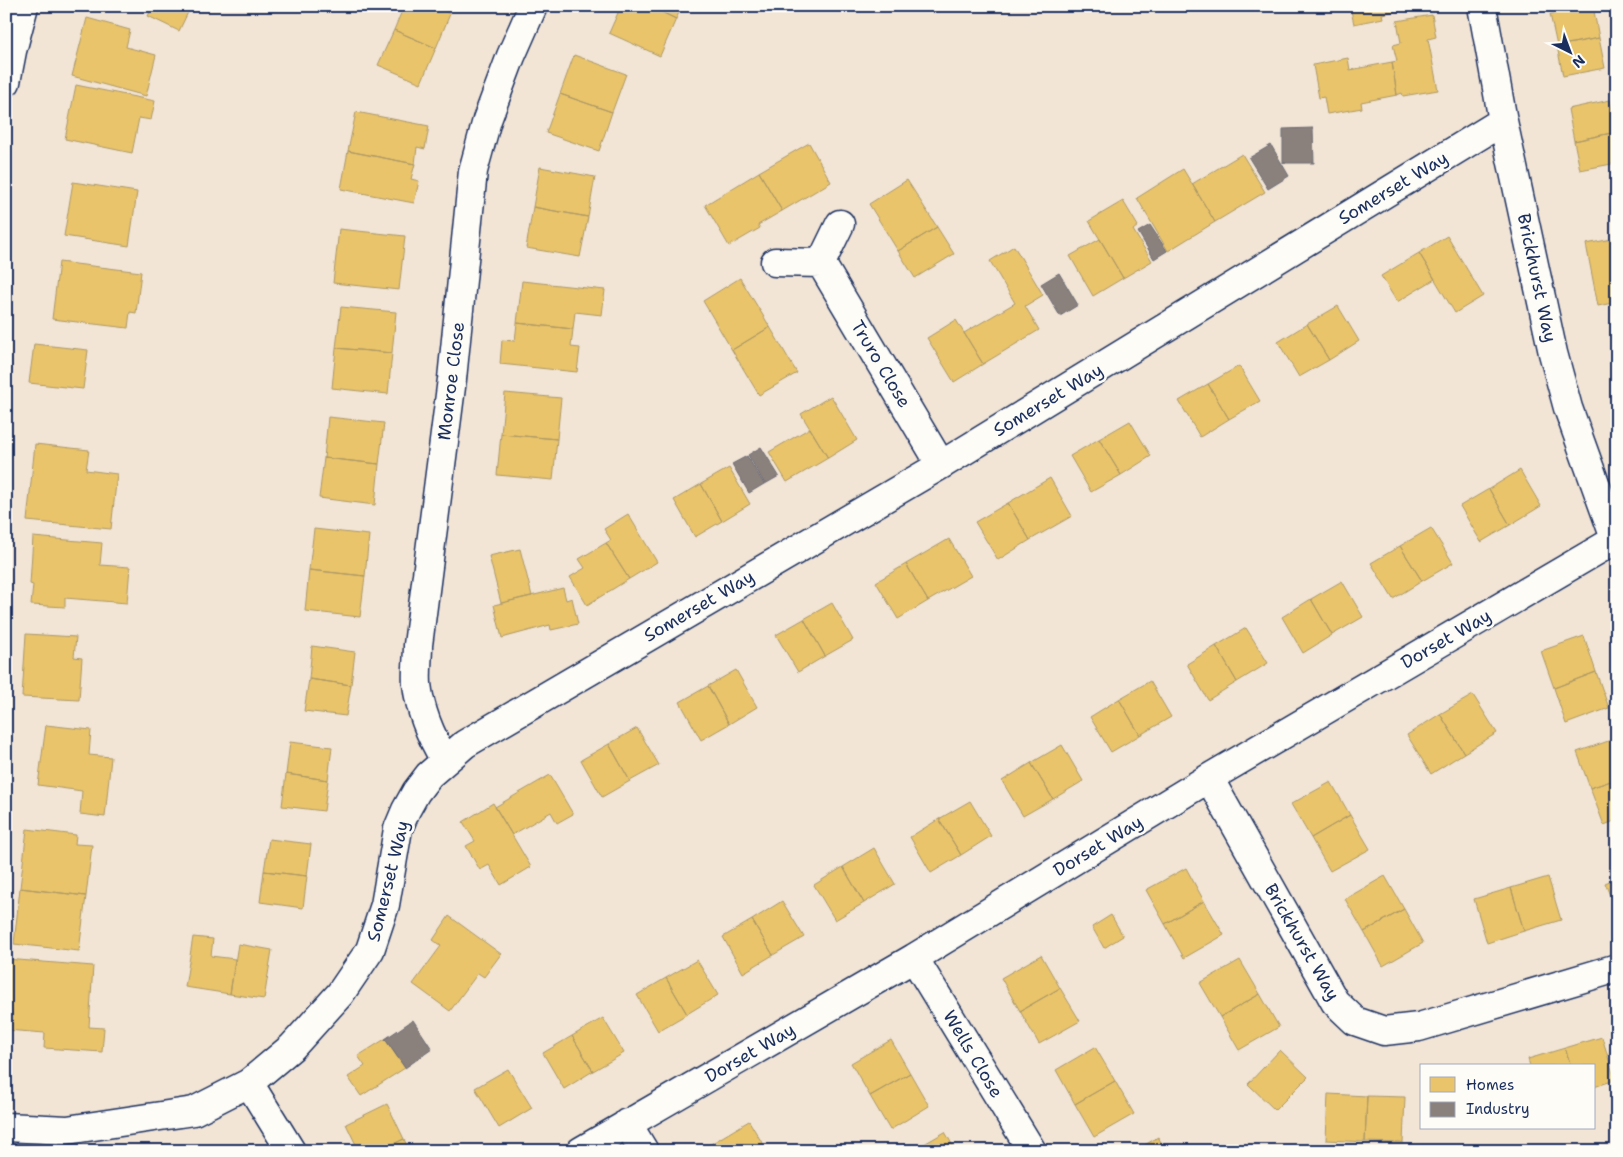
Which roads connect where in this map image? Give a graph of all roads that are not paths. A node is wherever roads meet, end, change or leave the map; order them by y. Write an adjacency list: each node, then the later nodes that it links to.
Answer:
1 (24, 6): 4 (street)
2 (532, 6): 11 (street, Monroe Close)
3 (1482, 6): 5 (street, Brickhurst Way)
4 (6, 82)
5 (1503, 122): 9 (street, Somerset Way); 10 (street, Brickhurst Way)
6 (840, 224): 8 (street)
7 (775, 262): 8 (street)
8 (821, 263): 9 (street, Truro Close)
9 (941, 464): 11 (street, Somerset Way)
10 (1616, 542): 12 (street, Dorset Way)
11 (444, 760): 15 (street, Somerset Way)
12 (1209, 778): 13 (street, Dorset Way); 14 (street, Brickhurst Way)
13 (914, 958): 16 (street, Dorset Way); 22 (street, Wells Close)
14 (1617, 968)
15 (249, 1083): 18 (street, Somerset Way); 19 (street)
16 (627, 1123): 20 (street, Dorset Way); 21 (street)
17 (6, 1127): 18 (street, Somerset Way)
18 (67, 1141)
19 (291, 1151)
20 (581, 1151)
21 (644, 1151)
22 (1032, 1151)

